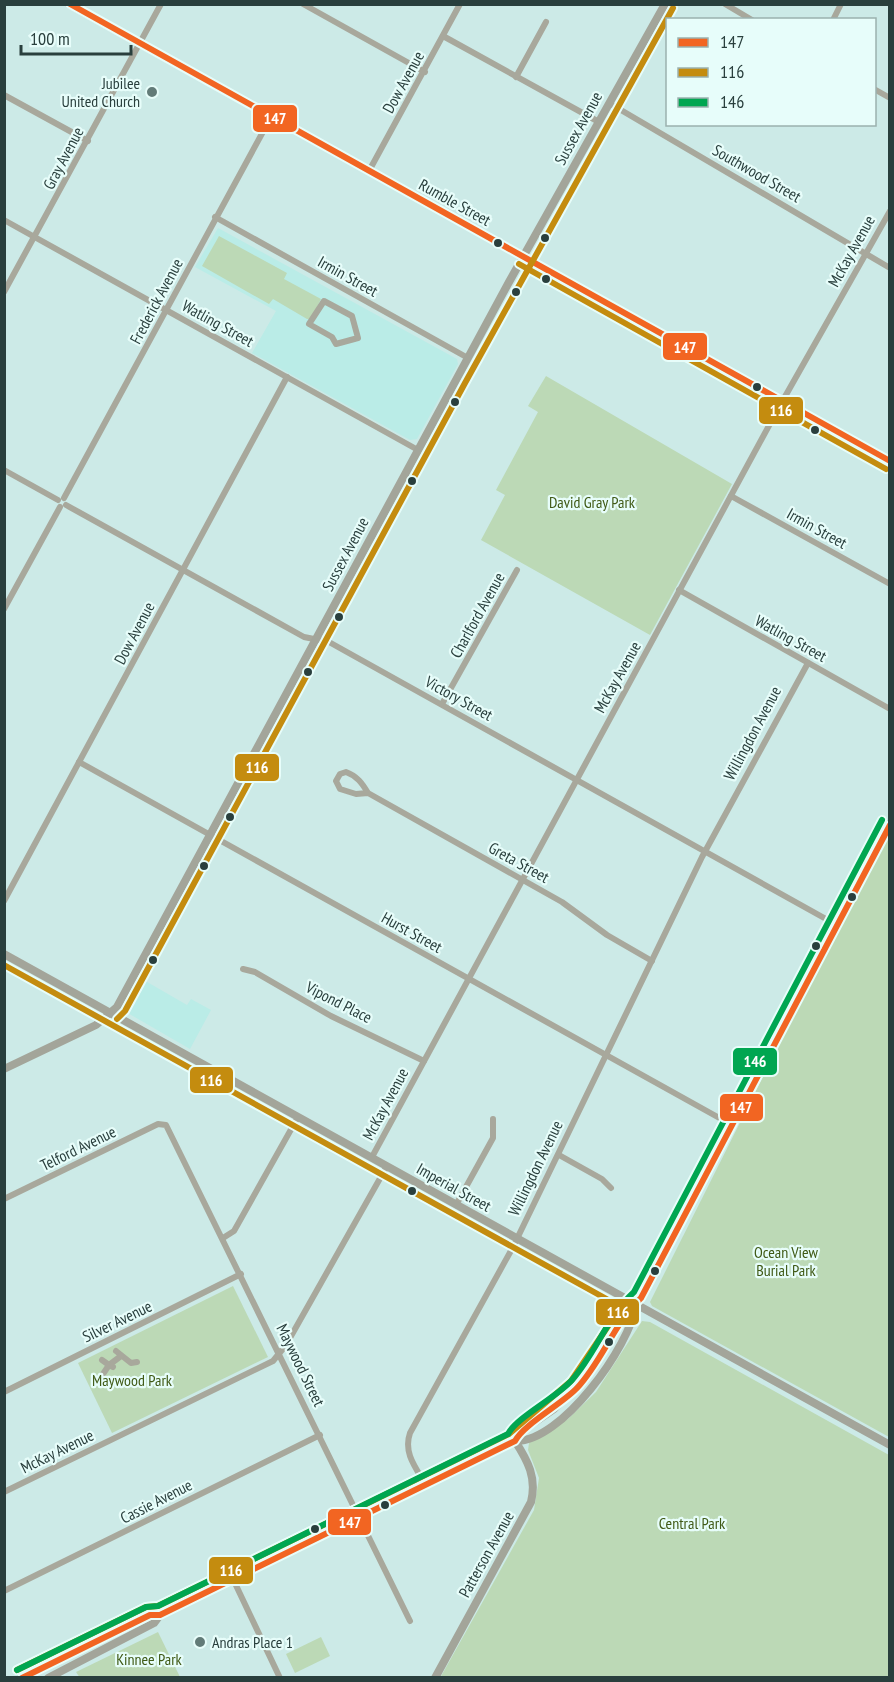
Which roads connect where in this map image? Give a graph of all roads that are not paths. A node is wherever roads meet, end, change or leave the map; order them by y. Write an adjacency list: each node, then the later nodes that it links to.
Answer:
1 (69, 4): 12 (street, Rumble Street)
2 (161, 4): 12 (street, Gray Avenue)
3 (303, 4): 13 (street)
4 (460, 4): 11 (street, Dow Avenue)
5 (665, 4): 18 (street, Sussex Avenue)
6 (725, 4): 8 (street)
7 (841, 4): 9 (street)
8 (749, 18)
9 (834, 18)
10 (546, 22): 14 (street)
11 (443, 36): 13 (street, Dow Avenue); 14 (street)
12 (140, 44): 19 (street, Rumble Street); 21 (street, Gray Avenue)
13 (425, 72): 22 (street, Dow Avenue)
14 (516, 77): 20 (street)
15 (876, 90): 17 (street)
16 (4, 95): 21 (street)
17 (890, 98)
18 (609, 103): 20 (street, Sussex Avenue); 27 (street, Southwood Street)
19 (271, 117): 22 (street, Rumble Street); 24 (street, Frederick Avenue)
20 (599, 122): 28 (street, Sussex Avenue)
21 (88, 141): 26 (street, Gray Avenue)
22 (369, 171): 28 (street, Rumble Street)
23 (890, 211): 27 (street, McKay Avenue)
24 (215, 218): 31 (street, Frederick Avenue); 33 (street, Irmin Street)
25 (4, 220): 26 (street, Watling Street)
26 (35, 237): 30 (street, Gray Avenue); 31 (street, Watling Street)
27 (866, 254): 29 (street, Southwood Street); 35 (street, McKay Avenue)
28 (523, 256): 33 (street, Sussex Avenue); 35 (street, Rumble Street)
29 (890, 268)
30 (4, 292)
31 (167, 310): 34 (street, Watling Street); 40 (street, Frederick Avenue)
32 (358, 338): 32 (street)
33 (468, 358): 36 (street, Sussex Avenue)
34 (287, 377): 36 (street, Watling Street); 41 (street, Dow Avenue)
35 (782, 401): 37 (street, Rumble Street); 39 (street, McKay Avenue)
36 (418, 450): 46 (street, Sussex Avenue)
37 (890, 461)
38 (4, 470): 40 (street, Victory Street)
39 (731, 496): 43 (street, Irmin Street); 44 (street, McKay Avenue)
40 (62, 502): 41 (street, Victory Street); 45 (street, Frederick Avenue)
41 (183, 569): 46 (street, Victory Street); 50 (street, Dow Avenue)
42 (517, 570): 48 (street, Charlford Avenue)
43 (890, 584)
44 (680, 591): 47 (street, Watling Street); 51 (street, McKay Avenue)
45 (4, 609)
46 (315, 639): 48 (street, Victory Street); 54 (street, Sussex Avenue)
47 (808, 663): 49 (street, Watling Street); 55 (street, Willingdon Avenue)
48 (442, 705): 51 (street, Victory Street)
49 (890, 709)
50 (79, 762): 54 (street, Hurst Street); 57 (street, Dow Avenue)
51 (577, 779): 55 (street, Victory Street); 56 (street, McKay Avenue)
52 (368, 793): 52 (street, Greta Street); 56 (street, Greta Street)
53 (890, 824): 58 (street)
54 (211, 835): 62 (street, Hurst Street); 63 (street, Sussex Avenue)
55 (706, 850): 58 (street, Victory Street); 60 (street, Willingdon Avenue)
56 (522, 879): 60 (street, Greta Street); 62 (street, McKay Avenue)
57 (4, 901)
58 (835, 924): 70 (street)
59 (4, 954): 63 (street, Imperial Street)
60 (652, 961): 64 (street, Willingdon Avenue)
61 (243, 969): 65 (street, Vipond Place)
62 (468, 979): 64 (street, Hurst Street); 65 (street, McKay Avenue)
63 (111, 1013): 66 (street, Sussex Avenue); 67 (street, Imperial Street)
64 (606, 1055): 70 (street, Hurst Street); 71 (street, Willingdon Avenue)
65 (424, 1061): 72 (street, McKay Avenue)
66 (4, 1069)
67 (298, 1117): 72 (street, Imperial Street); 77 (street)
68 (494, 1119): 76 (street)
69 (164, 1123): 75 (street, Telford Avenue); 77 (street, Maywood Street)
70 (732, 1125): 80 (street)
71 (559, 1155): 74 (street); 78 (street, Willingdon Avenue)
72 (372, 1157): 73 (street, Imperial Street)
73 (387, 1166): 76 (street, Imperial Street); 81 (street, McKay Avenue)
74 (611, 1188)
75 (4, 1199)
76 (456, 1205): 78 (street, Imperial Street)
77 (223, 1238): 79 (street, Maywood Street)
78 (517, 1239): 80 (street, Imperial Street); 90 (street, Willingdon Avenue)
79 (241, 1274): 81 (street, Maywood Street); 86 (street, Silver Avenue)
80 (636, 1305): 88 (street); 89 (street, Imperial Street)
81 (280, 1354): 87 (street, Maywood Street); 91 (street, McKay Avenue)
82 (102, 1360): 84 (street)
83 (126, 1360): 84 (street)
84 (111, 1366): 85 (street)
85 (100, 1374)
86 (4, 1392)
87 (320, 1435): 92 (street, Maywood Street); 94 (street, Cassie Avenue)
88 (515, 1441): 90 (street); 100 (street, Patterson Avenue)
89 (890, 1445)
90 (426, 1485): 92 (street)
91 (4, 1492)
92 (359, 1518): 93 (street); 96 (street, Maywood Street)
93 (233, 1580): 95 (street); 99 (street)
94 (4, 1591)
95 (160, 1615): 97 (street); 98 (street)
96 (410, 1621)
97 (21, 1677)
98 (48, 1677)
99 (280, 1677)
100 (435, 1677)

